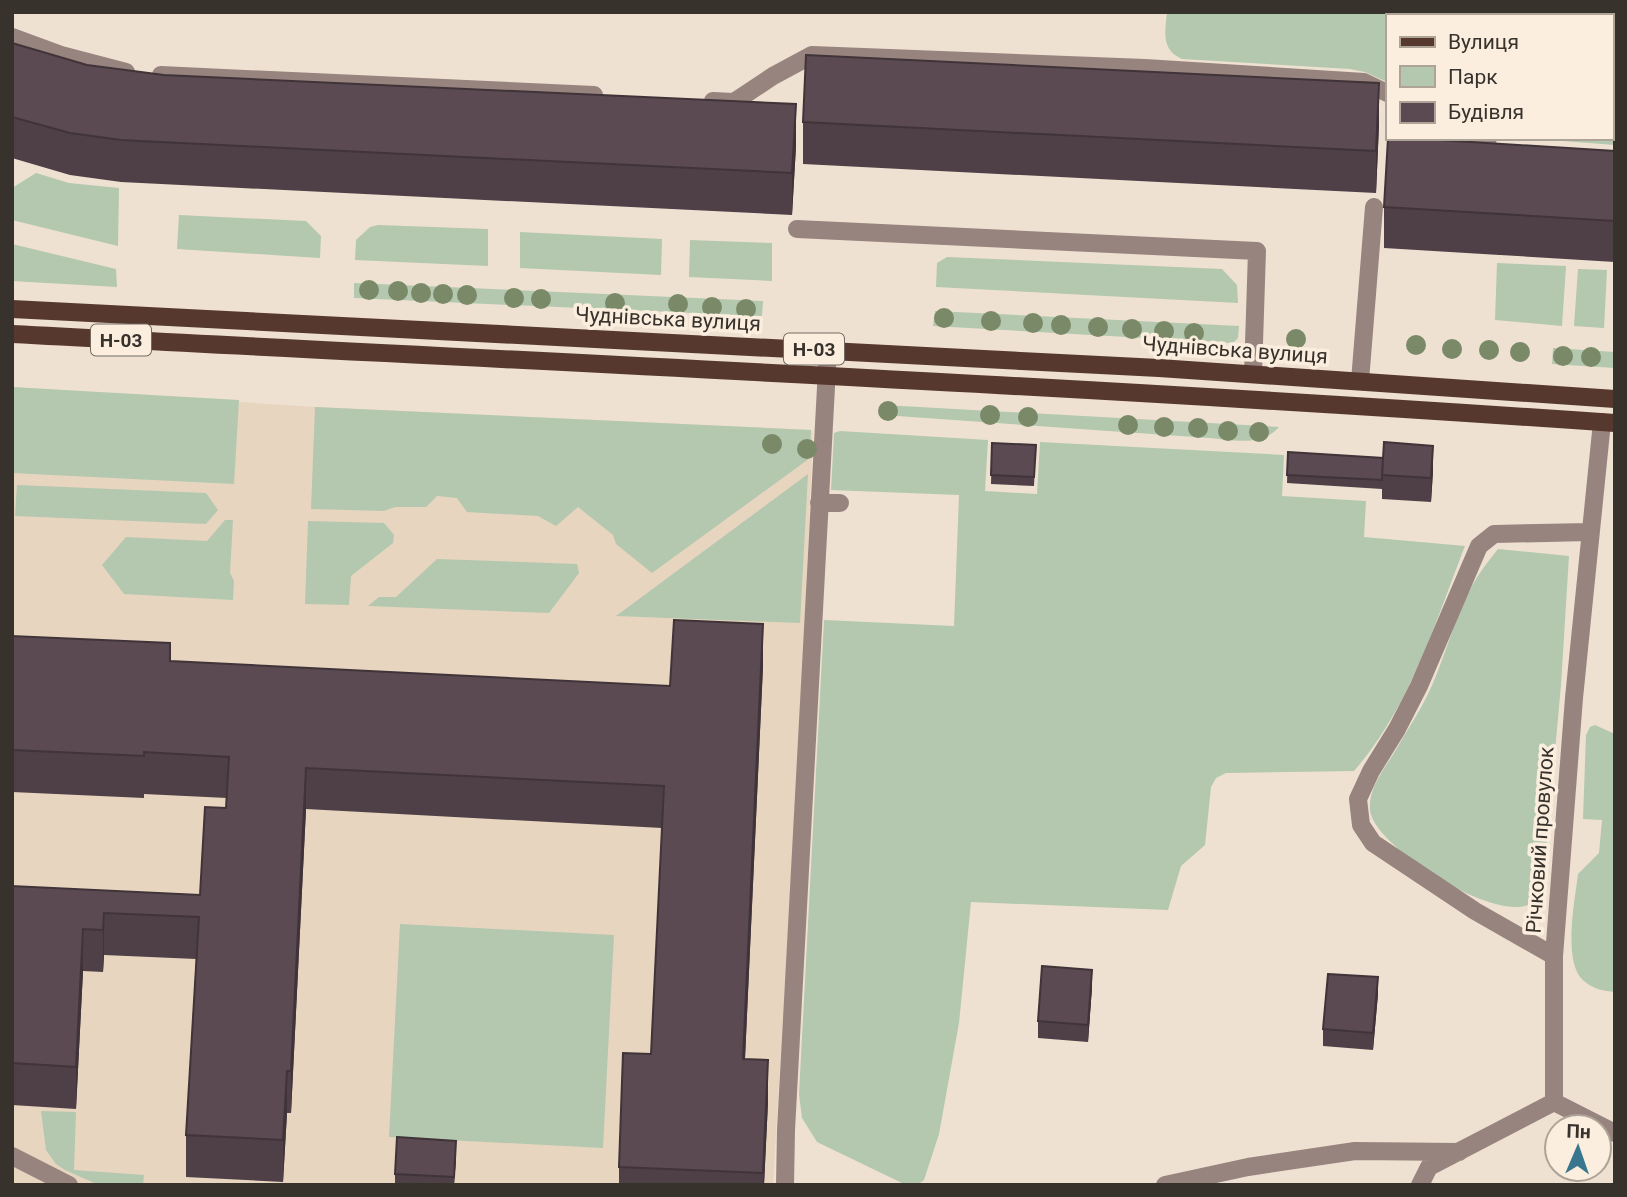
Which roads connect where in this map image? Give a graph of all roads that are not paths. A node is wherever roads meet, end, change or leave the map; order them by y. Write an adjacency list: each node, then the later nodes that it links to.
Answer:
1 (12, 37): 3 (street)
2 (1386, 93): 4 (street)
3 (608, 96)
4 (696, 100)
5 (1464, 140): 6 (street)
6 (1501, 146)
7 (1374, 206): 14 (street)
8 (797, 229): 12 (street)
9 (12, 309): 11 (main road, Чуднівська вулиця / Н-03)
10 (12, 334): 13 (main road, Н-03)
11 (828, 350): 12 (main road, Чуднівська вулиця / Н-03); 13 (street)
12 (1253, 374): 14 (main road, Чуднівська вулиця / Н-03)
13 (827, 375): 16 (main road, Н-03); 17 (street)
14 (1360, 381): 15 (main road, Чуднівська вулиця / Н-03)
15 (1615, 399)
16 (1609, 423): 19 (street, Річковий провулок)
17 (819, 503): 18 (street); 26 (street)
18 (840, 503)
19 (1590, 532): 20 (street, Річковий провулок); 20 (street)
20 (1554, 957): 21 (street, Річковий провулок)
21 (1555, 1102): 22 (street); 23 (street)
22 (1615, 1133)
23 (1459, 1152): 27 (street); 28 (street)
24 (12, 1156): 25 (street)
25 (69, 1185)
26 (785, 1185)
27 (1165, 1185)
28 (1420, 1185)

